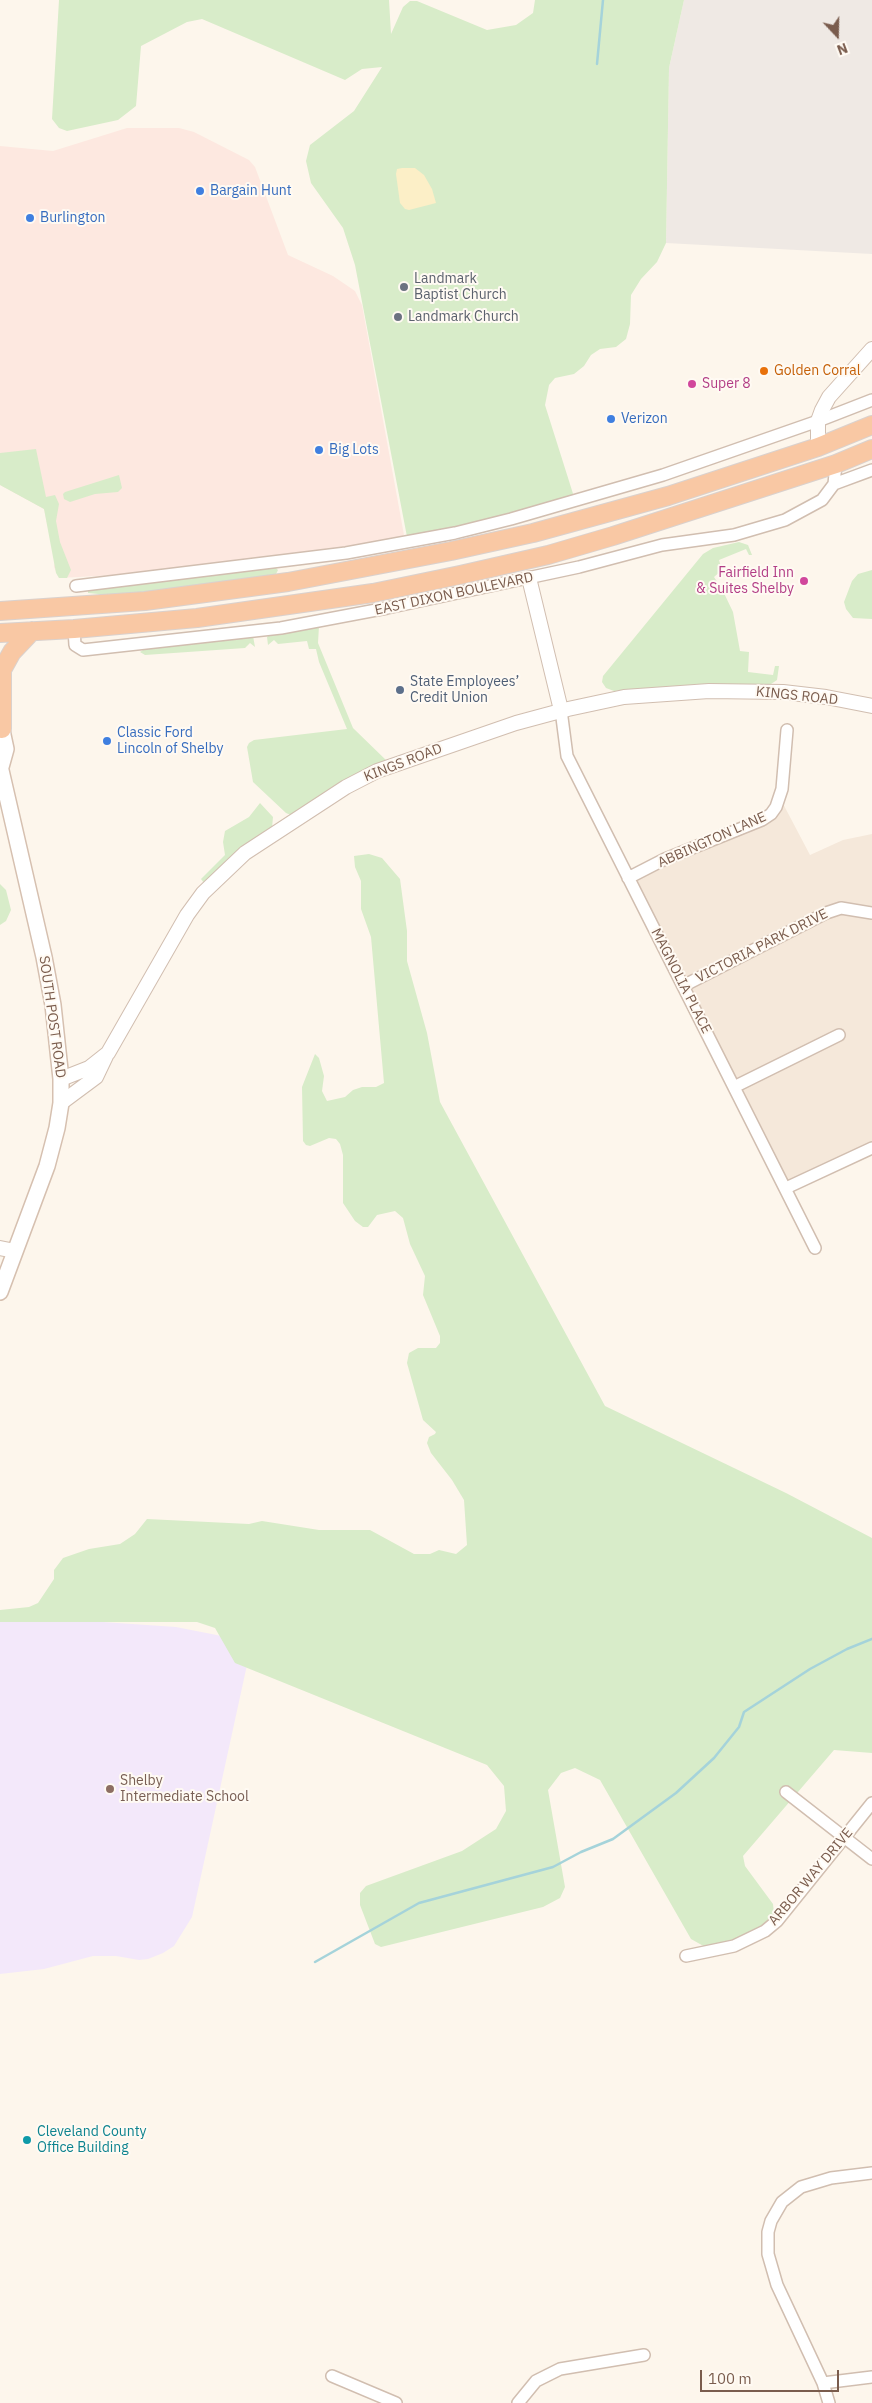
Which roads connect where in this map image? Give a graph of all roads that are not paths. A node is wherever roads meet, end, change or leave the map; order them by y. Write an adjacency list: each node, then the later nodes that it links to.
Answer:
1 (872, 348): 3 (street)
2 (872, 400): 3 (street)
3 (818, 421): 6 (street); 12 (street)
4 (872, 425): 6 (highway)
5 (872, 434): 8 (highway)
6 (818, 447): 11 (highway); 14 (highway)
7 (872, 449): 8 (highway, EAST DIXON BOULEVARD)
8 (836, 464): 10 (street); 11 (highway, EAST DIXON BOULEVARD)
9 (872, 470): 10 (street, EAST DIXON BOULEVARD)
10 (834, 484): 13 (street, EAST DIXON BOULEVARD)
11 (702, 508): 17 (highway, EAST DIXON BOULEVARD)
12 (284, 561): 14 (street); 15 (street)
13 (529, 578): 21 (street, EAST DIXON BOULEVARD); 23 (street)
14 (288, 582): 16 (highway)
15 (76, 586)
16 (0, 611)
17 (249, 612): 18 (highway, EAST DIXON BOULEVARD); 21 (street)
18 (74, 629): 19 (highway, EAST DIXON BOULEVARD); 21 (street, EAST DIXON BOULEVARD)
19 (32, 631): 20 (highway, EAST DIXON BOULEVARD); 24 (highway)
20 (0, 632)
21 (251, 632)
22 (872, 706): 23 (street, KINGS ROAD)
23 (561, 710): 28 (street, MAGNOLIA PLACE); 32 (street, KINGS ROAD)
24 (1, 725): 26 (main road, SOUTH POST ROAD)
25 (788, 730): 28 (street, ABBINGTON LANE)
26 (0, 767): 27 (main road, SOUTH POST ROAD)
27 (5, 806): 33 (main road, SOUTH POST ROAD)
28 (628, 878): 30 (street, MAGNOLIA PLACE)
29 (872, 913): 30 (street, VICTORIA PARK DRIVE)
30 (683, 986): 34 (street, MAGNOLIA PLACE)
31 (839, 1035): 34 (street)
32 (108, 1053): 33 (street, KINGS ROAD); 35 (street)
33 (62, 1079): 35 (main road, SOUTH POST ROAD)
34 (734, 1087): 37 (street, MAGNOLIA PLACE)
35 (61, 1103): 40 (main road, SOUTH POST ROAD)
36 (872, 1148): 37 (street)
37 (786, 1188): 39 (street, MAGNOLIA PLACE)
38 (0, 1248): 40 (street)
39 (815, 1248)
40 (16, 1251): 41 (main road, SOUTH POST ROAD)
41 (0, 1292)
42 (786, 1792): 44 (street)
43 (872, 1803): 44 (street, ARBOR WAY DRIVE)
44 (845, 1837): 45 (street); 46 (street, ARBOR WAY DRIVE)
45 (872, 1859)
46 (686, 1956)
47 (872, 2173): 51 (street)
48 (644, 2354): 53 (street)
49 (332, 2376): 52 (street)
50 (872, 2377): 51 (street)
51 (823, 2383): 54 (street)
52 (396, 2403)
53 (518, 2403)
54 (829, 2403)

